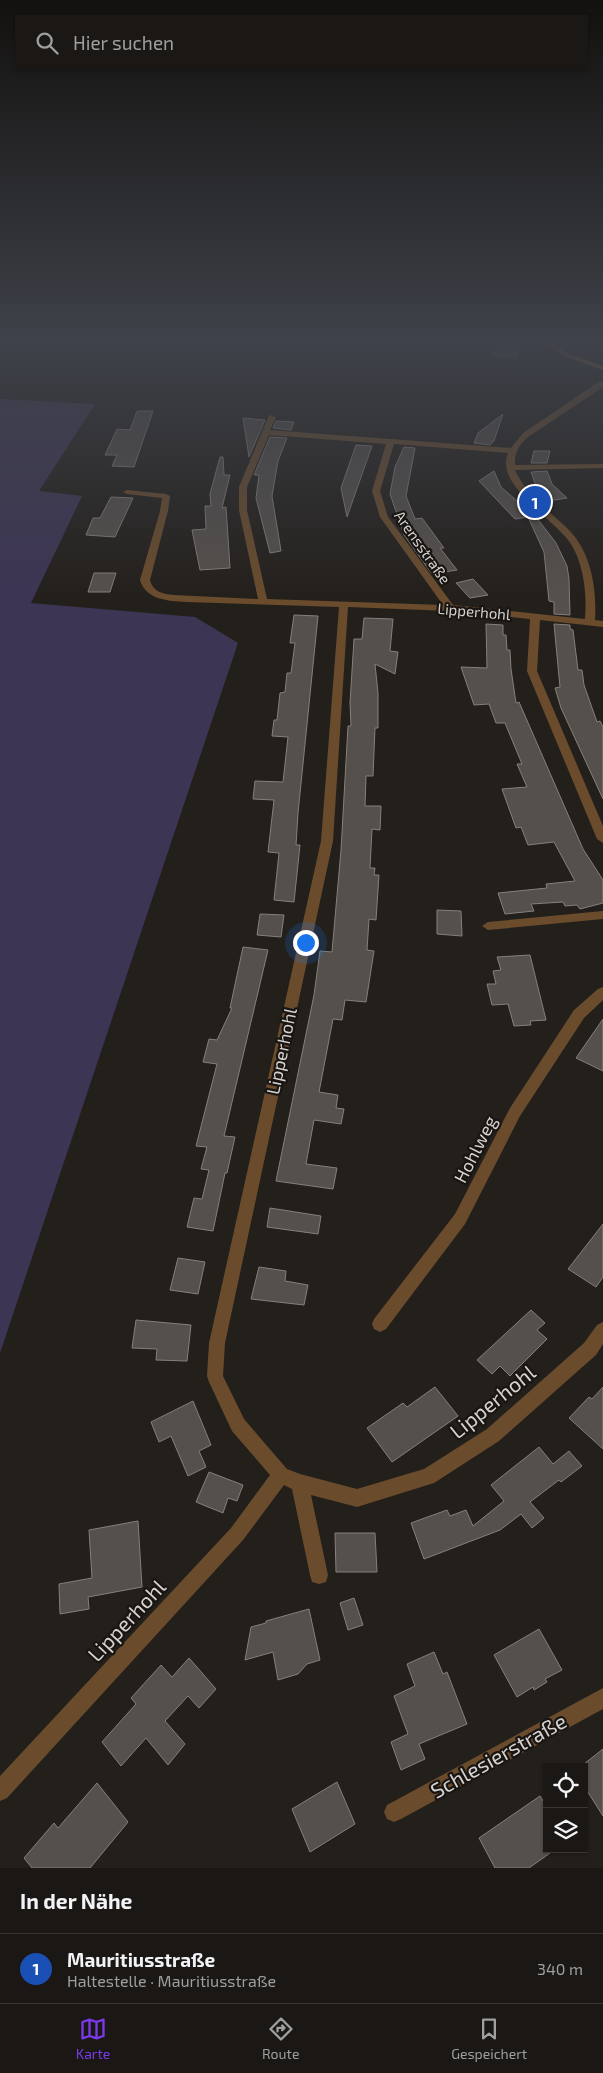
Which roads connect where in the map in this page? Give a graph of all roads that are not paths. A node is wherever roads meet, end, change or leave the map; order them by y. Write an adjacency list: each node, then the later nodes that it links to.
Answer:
1 (267, 427): 3 (street)
2 (538, 427): 5 (street)
3 (265, 432): 4 (street); 9 (street)
4 (391, 441): 5 (street); 11 (street, Arensstraße)
5 (513, 451): 7 (street)
6 (603, 466): 7 (street)
7 (510, 468): 13 (street)
8 (127, 492): 9 (street, Lipperhohl)
9 (263, 601): 10 (street, Lipperhohl)
10 (344, 604): 11 (street, Lipperhohl); 21 (street, Lipperhohl)
11 (450, 608): 12 (street, Lipperhohl)
12 (535, 616): 13 (street, Lipperhohl); 15 (street)
13 (590, 622): 14 (street, Lipperhohl)
14 (603, 624)
15 (603, 838)
16 (603, 915): 17 (street)
17 (488, 926)
18 (603, 992): 19 (street, Hohlweg)
19 (380, 1324)
20 (603, 1330): 22 (street, Lipperhohl)
21 (280, 1475): 22 (street, Lipperhohl); 25 (street, Lipperhohl)
22 (300, 1483): 23 (street)
23 (319, 1575)
24 (603, 1698): 26 (street, Schlesierstraße)
25 (0, 1791)
26 (394, 1812)

